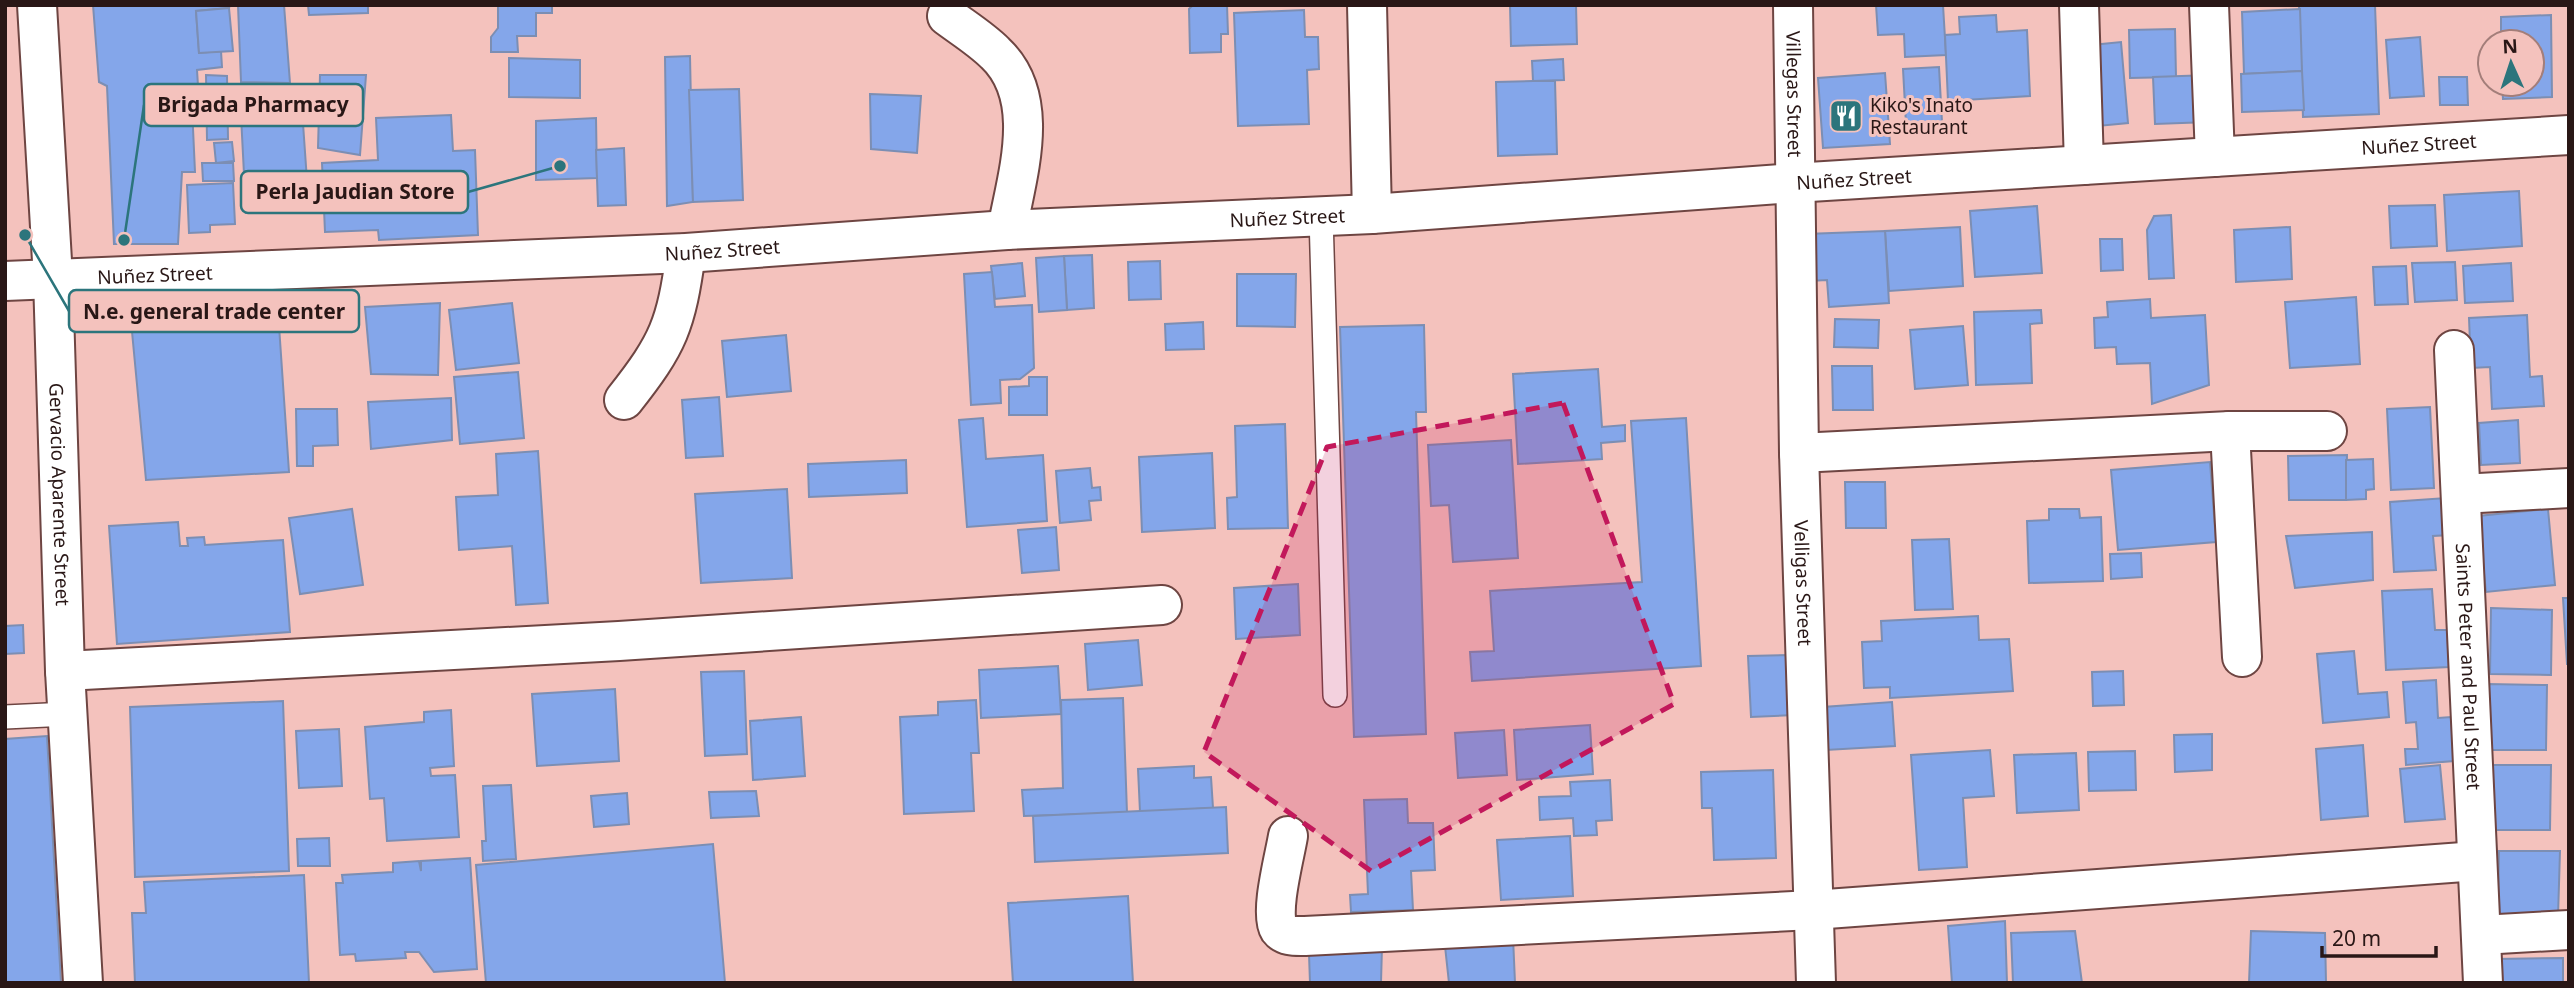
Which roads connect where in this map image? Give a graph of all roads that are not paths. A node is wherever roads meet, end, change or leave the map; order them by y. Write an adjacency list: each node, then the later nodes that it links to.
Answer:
1 (37, 5): 15 (street, Gervacio Aparente Street)
2 (1367, 5): 11 (street)
3 (1793, 5): 10 (street, Villegas Street)
4 (2079, 5): 9 (street)
5 (2209, 5): 8 (street)
6 (947, 16): 13 (street)
7 (2569, 135): 8 (street, Nuñez Street)
8 (2215, 157): 9 (street, Nuñez Street)
9 (2084, 166): 10 (street, Nuñez Street)
10 (1793, 183): 11 (street, Nuñez Street); 21 (street, Velligas Street)
11 (1372, 214): 12 (street, Nuñez Street)
12 (1321, 216): 13 (street, Nuñez Street); 27 (lane)
13 (1007, 230): 14 (street, Nuñez Street)
14 (686, 253): 15 (street, Nuñez Street); 18 (street)
15 (53, 278): 16 (street, Nuñez Street); 26 (street, Gervacio Aparente Street)
16 (5, 281)
17 (2454, 350): 23 (street, Saints Peter and Paul Street)
18 (624, 400)
19 (2230, 431): 20 (street); 21 (street); 25 (street)
20 (2327, 431)
21 (1799, 453): 32 (street, Velligas Street)
22 (2569, 488): 23 (street)
23 (2461, 494): 31 (street, Saints Peter and Paul Street)
24 (1162, 605): 26 (street)
25 (2242, 657)
26 (65, 671): 28 (street, Gervacio Aparente Street)
27 (1335, 695)
28 (68, 715): 29 (lane); 35 (street, Gervacio Aparente Street)
29 (5, 717)
30 (1288, 836): 32 (street)
31 (2477, 861): 32 (street); 34 (street, Saints Peter and Paul Street)
32 (1813, 909): 36 (street, Velligas Street)
33 (2569, 930): 34 (street)
34 (2481, 935): 37 (street, Saints Peter and Paul Street)
35 (83, 983)
36 (1815, 983)
37 (2483, 983)

